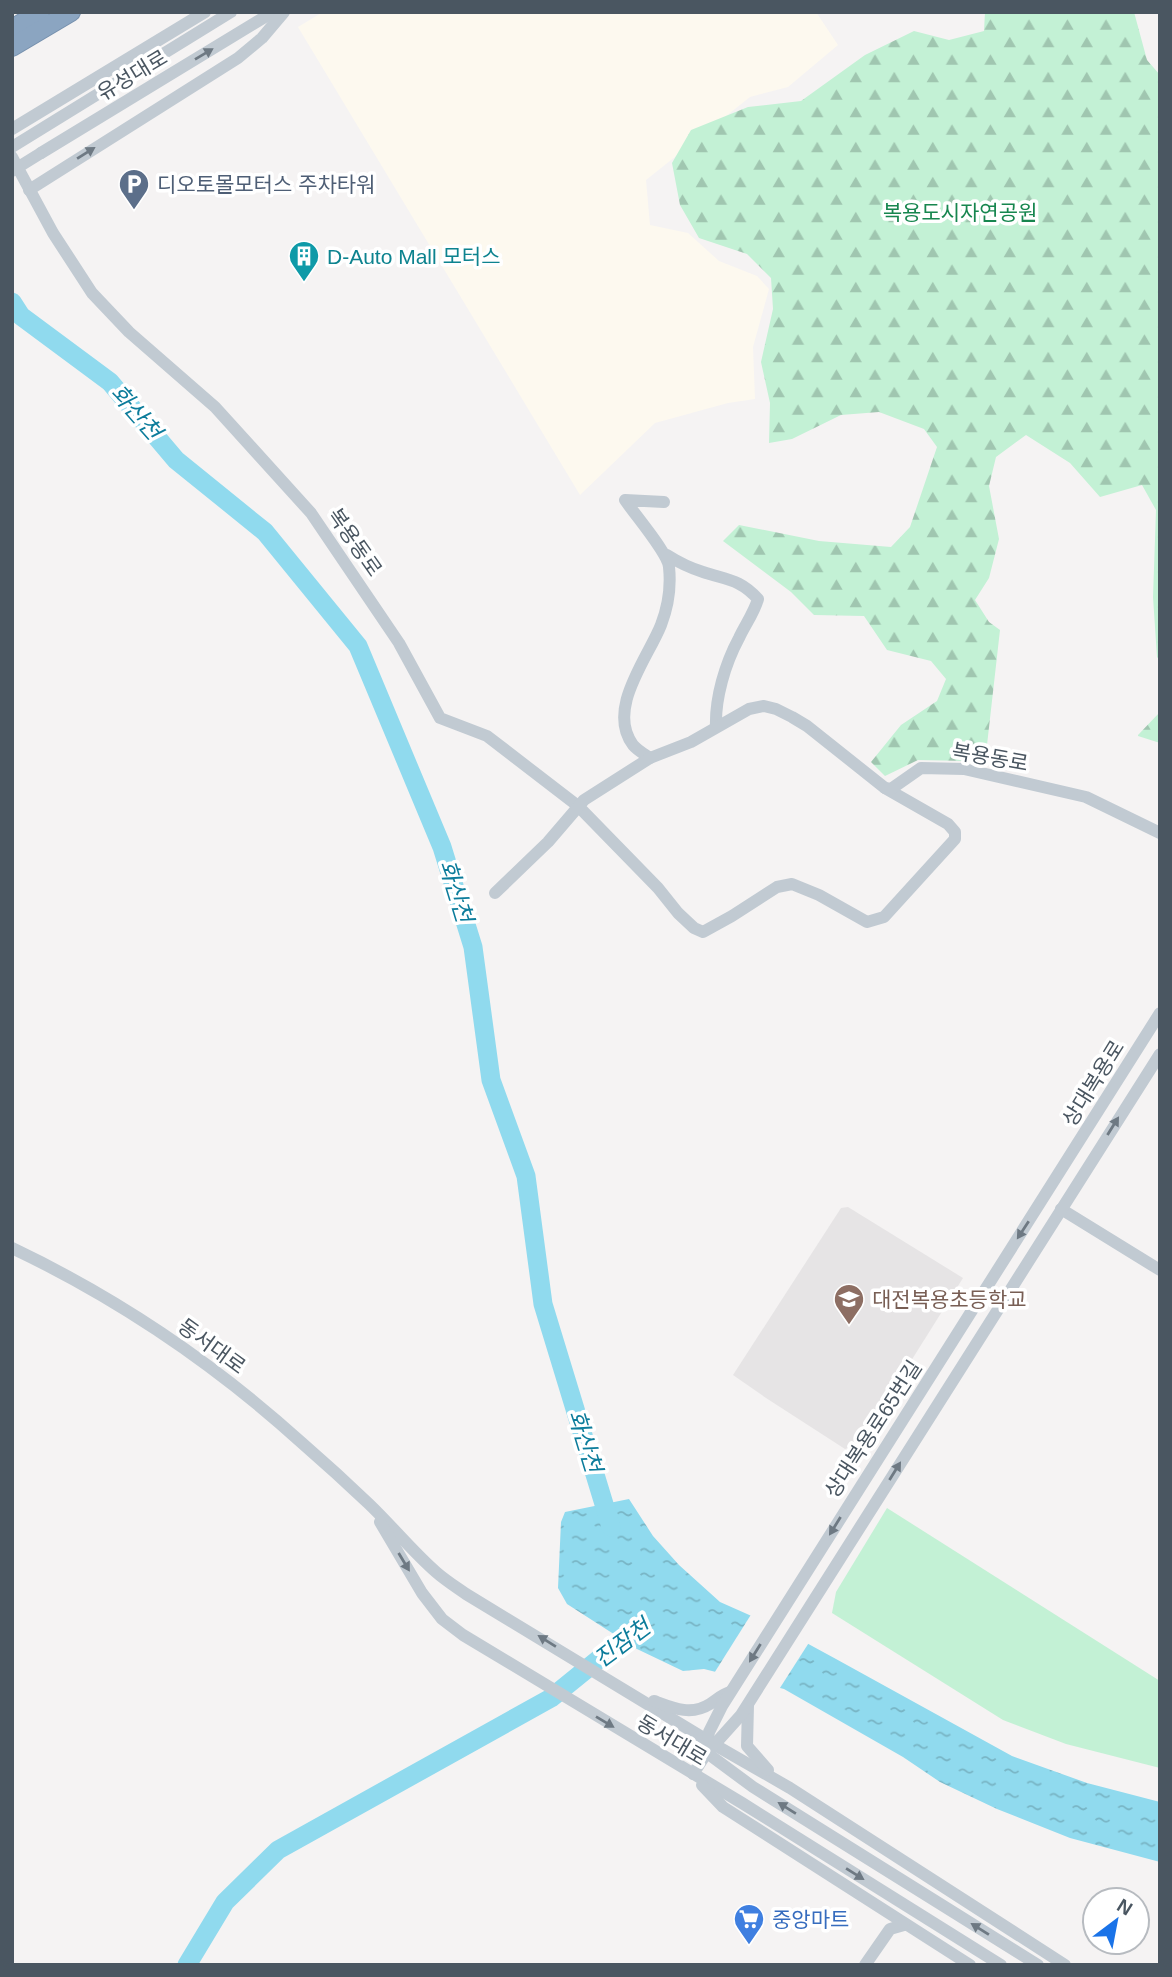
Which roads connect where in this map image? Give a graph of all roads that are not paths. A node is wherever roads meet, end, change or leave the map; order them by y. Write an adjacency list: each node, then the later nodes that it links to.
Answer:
1 (40, 12): 7 (highway)
2 (71, 12): 8 (highway)
3 (205, 12): 9 (street)
4 (230, 12): 10 (street, 유성대로)
5 (273, 12): 12 (street, 유성대로, one-way to 5, bridge)
6 (284, 12): 13 (street, one-way to 6)
7 (12, 29)
8 (12, 47)
9 (12, 129)
10 (12, 147)
11 (12, 157): 13 (street, 복용동로)
12 (12, 171)
13 (29, 190): 19 (street, 복용동로)
14 (664, 502): 15 (street)
15 (667, 555): 16 (street); 17 (street)
16 (716, 727): 17 (street); 18 (street)
17 (650, 758): 19 (street)
18 (885, 788): 19 (street, 복용동로); 20 (street, 복용동로)
19 (578, 806): 21 (street)
20 (1160, 833)
21 (495, 893)
22 (1160, 1013): 24 (street, 상대복용로)
23 (1160, 1054): 25 (street, 상대복용로, one-way to 23)
24 (1060, 1173): 30 (street, 상대복용로65번길, one-way to 30)
25 (1077, 1184): 26 (street, 상대복용로65번길)
26 (1061, 1209): 28 (street); 32 (street, 상대복용로65번길, one-way to 26)
27 (12, 1248): 29 (street, 동서대로)
28 (1160, 1270)
29 (369, 1504): 31 (street, 동서대로, one-way to 29); 34 (street, 동서대로, one-way to 34)
30 (730, 1692): 31 (street); 33 (street, 상대복용로65번길)
31 (635, 1696): 33 (street, 동서대로)
32 (746, 1711): 33 (street, 상대복용로65번길); 35 (street)
33 (710, 1746): 34 (street); 35 (street); 40 (street, 동서대로, one-way to 33)
34 (693, 1774): 36 (street); 39 (street, 동서대로, one-way to 39)
35 (790, 1788): 41 (street)
36 (904, 1924): 37 (street); 38 (street)
37 (865, 1965)
38 (970, 1965)
39 (1000, 1965)
40 (1038, 1965)
41 (1065, 1965)

